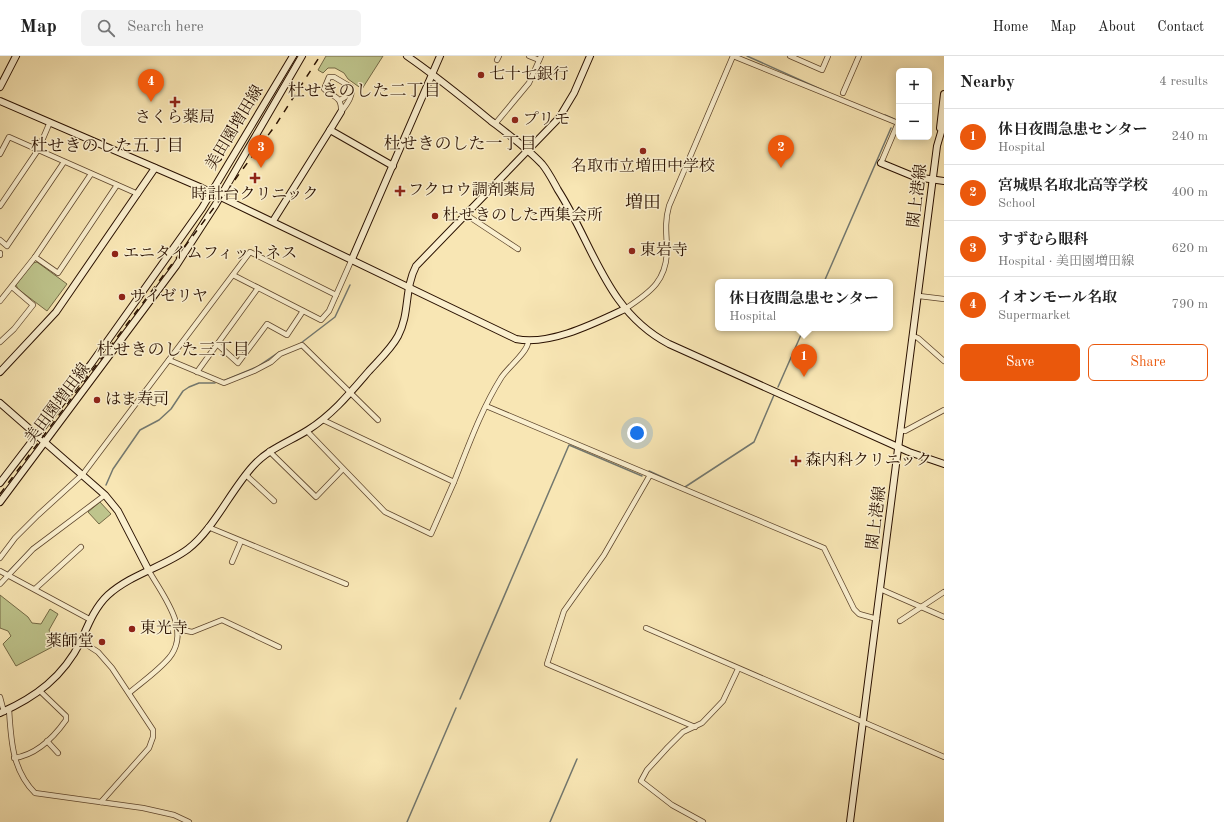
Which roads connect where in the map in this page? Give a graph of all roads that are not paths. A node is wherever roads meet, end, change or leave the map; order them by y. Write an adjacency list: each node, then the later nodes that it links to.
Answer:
1 (16, 56): 16 (street)
2 (293, 56): 39 (street, 美田園増田線)
3 (302, 56): 41 (street, 美田園増田線)
4 (407, 56): 14 (street)
5 (440, 56): 14 (street)
6 (529, 56): 12 (street)
7 (590, 56): 29 (street)
8 (733, 56): 32 (street); 57 (street)
9 (790, 56): 13 (street)
10 (828, 56): 13 (street)
11 (859, 56): 17 (street)
12 (540, 58): 24 (street)
13 (797, 58)
14 (433, 73): 24 (street); 33 (street)
15 (351, 87): 19 (street); 19 (street); 21 (street)
16 (0, 88)
17 (843, 93)
18 (944, 97): 27 (street)
19 (340, 100): 21 (street)
20 (0, 101): 22 (street)
21 (341, 112): 25 (street)
22 (50, 122): 28 (street); 34 (street)
23 (944, 122): 26 (street, 閖上港線)
24 (495, 124): 29 (street)
25 (330, 130): 33 (street); 44 (street)
26 (942, 137): 27 (street, 閖上港線)
27 (937, 146): 36 (street, 閖上港線)
28 (38, 150): 30 (street); 31 (street); 42 (street)
29 (528, 151): 43 (street); 57 (street)
30 (0, 154)
31 (64, 162): 35 (street); 45 (street)
32 (880, 163): 36 (street)
33 (393, 166): 48 (street)
34 (155, 168): 39 (street); 40 (street)
35 (90, 174): 38 (street); 47 (street)
36 (933, 180): 37 (street); 54 (street, 閖上港線)
37 (944, 181)
38 (117, 185): 40 (street); 47 (street)
39 (212, 192): 41 (street); 77 (street, 美田園増田線)
40 (138, 194): 65 (street)
41 (220, 196): 44 (street); 78 (street, 美田園増田線)
42 (0, 206)
43 (465, 214): 46 (street); 50 (street)
44 (273, 221): 48 (street)
45 (0, 240)
46 (518, 249)
47 (35, 257): 51 (street)
48 (352, 259): 50 (street); 53 (street)
49 (233, 275): 52 (street); 53 (street); 63 (street)
50 (408, 286): 61 (street); 67 (street)
51 (12, 287): 56 (street); 60 (street)
52 (258, 288): 58 (street); 62 (street)
53 (336, 295): 58 (street)
54 (919, 296): 55 (street); 59 (street, 閖上港線)
55 (944, 299)
56 (0, 301)
57 (625, 309): 61 (street); 79 (street)
58 (303, 311): 62 (street)
59 (913, 336): 64 (street); 75 (street, 閖上港線)
60 (0, 342)
61 (528, 342): 71 (street)
62 (217, 344): 66 (street)
63 (169, 360): 66 (street); 68 (street)
64 (944, 361)
65 (0, 372)
66 (197, 372): 67 (street)
67 (350, 394): 73 (street); 74 (street)
68 (143, 395): 70 (street); 83 (street)
69 (0, 403): 77 (street)
70 (154, 403)
71 (486, 406): 85 (street); 86 (street)
72 (944, 410): 75 (street)
73 (323, 420): 76 (street); 86 (street)
74 (378, 420)
75 (900, 430): 79 (street, 閖上港線)
76 (306, 431): 80 (street); 82 (street)
77 (36, 434): 78 (street); 87 (street, 美田園増田線)
78 (45, 443): 83 (street); 90 (street, 美田園増田線)
79 (899, 448): 81 (street); 102 (street, 閖上港線)
80 (270, 451): 82 (street); 84 (street)
81 (944, 464)
82 (342, 470): 86 (street)
83 (83, 474): 88 (street); 94 (street)
84 (246, 475): 89 (street); 91 (street)
85 (650, 475): 106 (street); 119 (street)
86 (454, 482)
87 (0, 483)
88 (106, 495): 96 (street); 98 (street)
89 (274, 501)
90 (0, 502)
91 (208, 527): 92 (street); 96 (street)
92 (241, 541): 95 (street); 100 (street)
93 (81, 547): 101 (street)
94 (0, 558)
95 (232, 562)
96 (149, 570): 107 (street); 110 (street)
97 (0, 571): 98 (street)
98 (7, 576): 99 (street); 101 (street)
99 (0, 584)
100 (346, 584)
101 (35, 589): 107 (street)
102 (880, 589): 104 (street); 106 (street, 閖上港線)
103 (944, 592): 104 (street)
104 (920, 607): 105 (street); 108 (street)
105 (944, 617)
106 (877, 619): 118 (street, 閖上港線)
107 (91, 620): 111 (street)
108 (900, 621)
109 (646, 628): 113 (street)
110 (178, 629): 112 (street); 115 (street)
111 (81, 641): 114 (street); 115 (street)
112 (279, 647)
113 (738, 668): 118 (street); 119 (street)
114 (40, 691): 117 (street); 120 (street)
115 (129, 693): 124 (street)
116 (0, 697): 117 (street)
117 (4, 711): 123 (street)
118 (864, 722): 122 (street); 127 (street, 閖上港線)
119 (695, 727): 126 (street)
120 (46, 741): 121 (street); 123 (street)
121 (58, 753)
122 (944, 757)
123 (14, 758): 124 (street)
124 (101, 802): 125 (street)
125 (189, 822)
126 (703, 822)
127 (850, 822)

